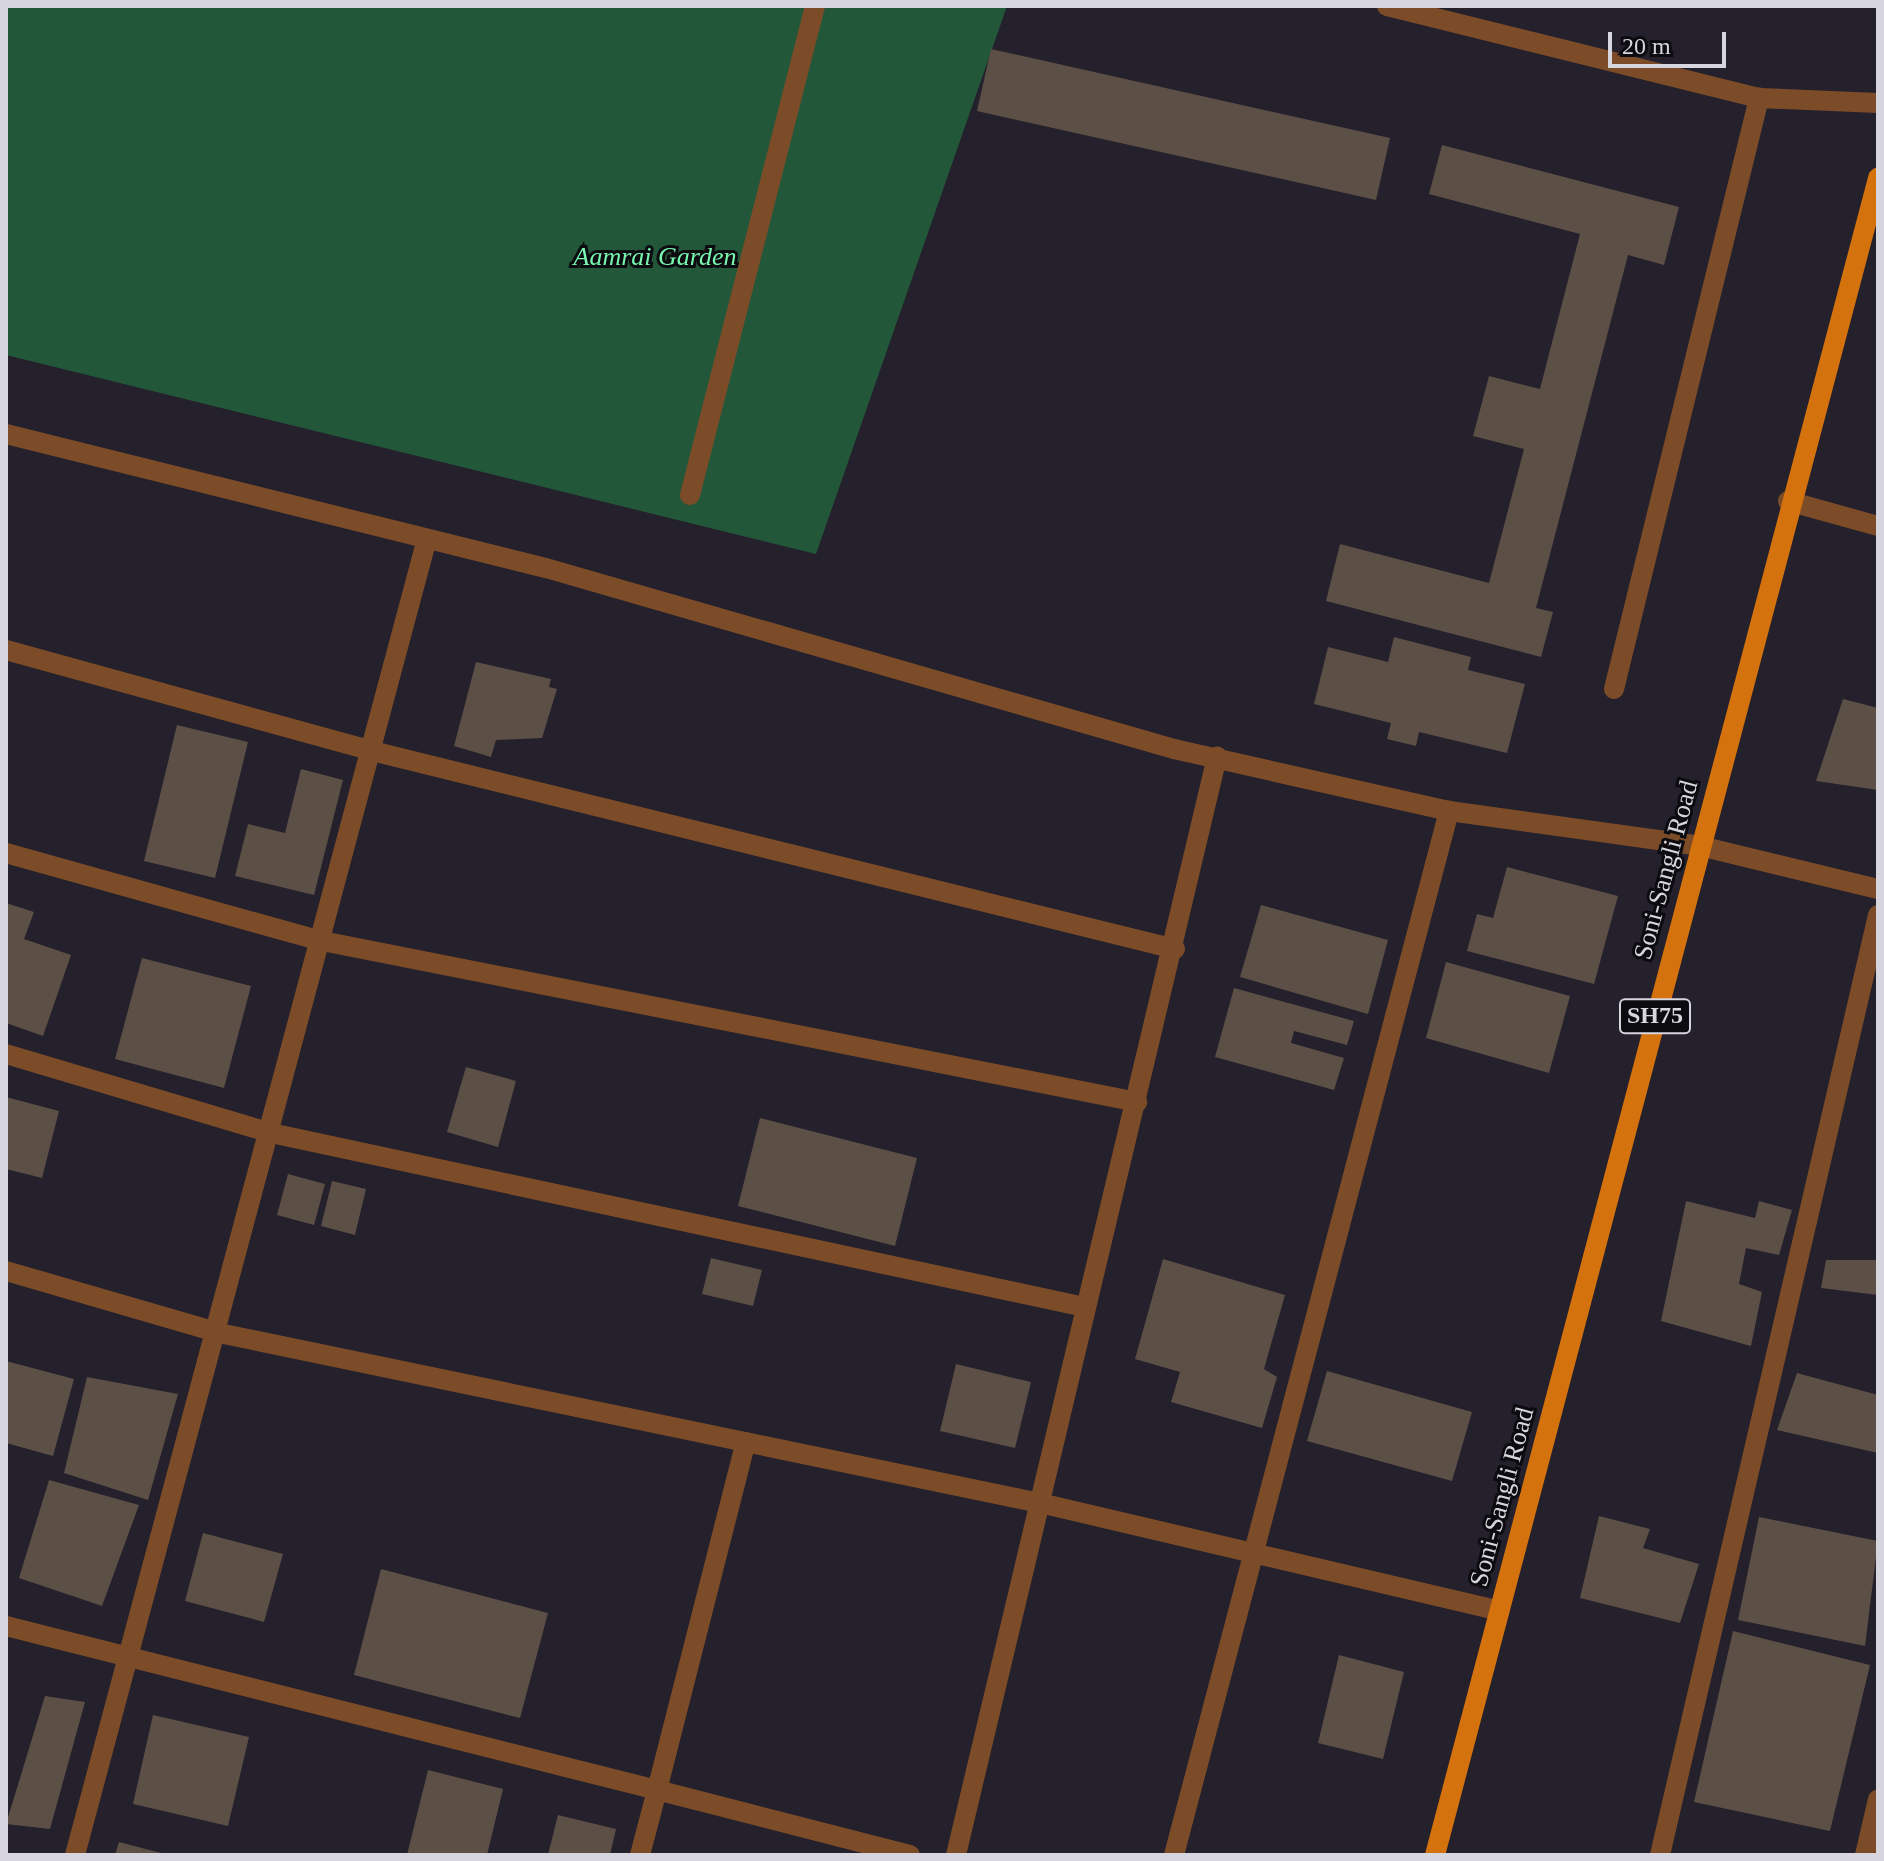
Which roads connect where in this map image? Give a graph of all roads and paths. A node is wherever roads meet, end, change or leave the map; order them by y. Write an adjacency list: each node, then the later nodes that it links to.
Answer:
1 (815, 6): 7 (street)
2 (1387, 6): 3 (street)
3 (1759, 98): 4 (street); 12 (street)
4 (1878, 103)
5 (1878, 178): 8 (main road, Soni-Sangli Road / SH75)
6 (6, 434): 10 (street)
7 (690, 495)
8 (1788, 501): 9 (street); 16 (main road, Soni-Sangli Road / SH75)
9 (1878, 526)
10 (427, 539): 13 (street); 14 (street)
11 (6, 650): 13 (street)
12 (1614, 689)
13 (372, 751): 20 (street); 21 (street)
14 (1217, 757): 15 (street); 21 (street)
15 (1449, 811): 16 (street); 30 (street)
16 (1700, 846): 18 (street); 31 (main road, Soni-Sangli Road / SH75)
17 (6, 853): 20 (street)
18 (1878, 889)
19 (1878, 915): 42 (street)
20 (322, 941): 23 (street); 24 (street)
21 (1175, 949): 23 (street)
22 (6, 1054): 24 (street)
23 (1137, 1102): 26 (street)
24 (271, 1133): 26 (street); 27 (street)
25 (6, 1271): 27 (street)
26 (1085, 1307): 29 (street)
27 (219, 1333): 28 (street); 33 (street)
28 (746, 1442): 29 (street); 34 (street)
29 (1040, 1503): 30 (street); 39 (street)
30 (1248, 1552): 31 (street); 40 (street)
31 (1499, 1611): 41 (main road, Soni-Sangli Road / SH75)
32 (6, 1626): 33 (street)
33 (129, 1659): 34 (street); 36 (street)
34 (657, 1790): 37 (street); 38 (street)
35 (1878, 1799): 43 (street)
36 (75, 1855)
37 (640, 1855)
38 (910, 1855)
39 (956, 1855)
40 (1174, 1855)
41 (1435, 1855)
42 (1660, 1855)
43 (1865, 1855)

